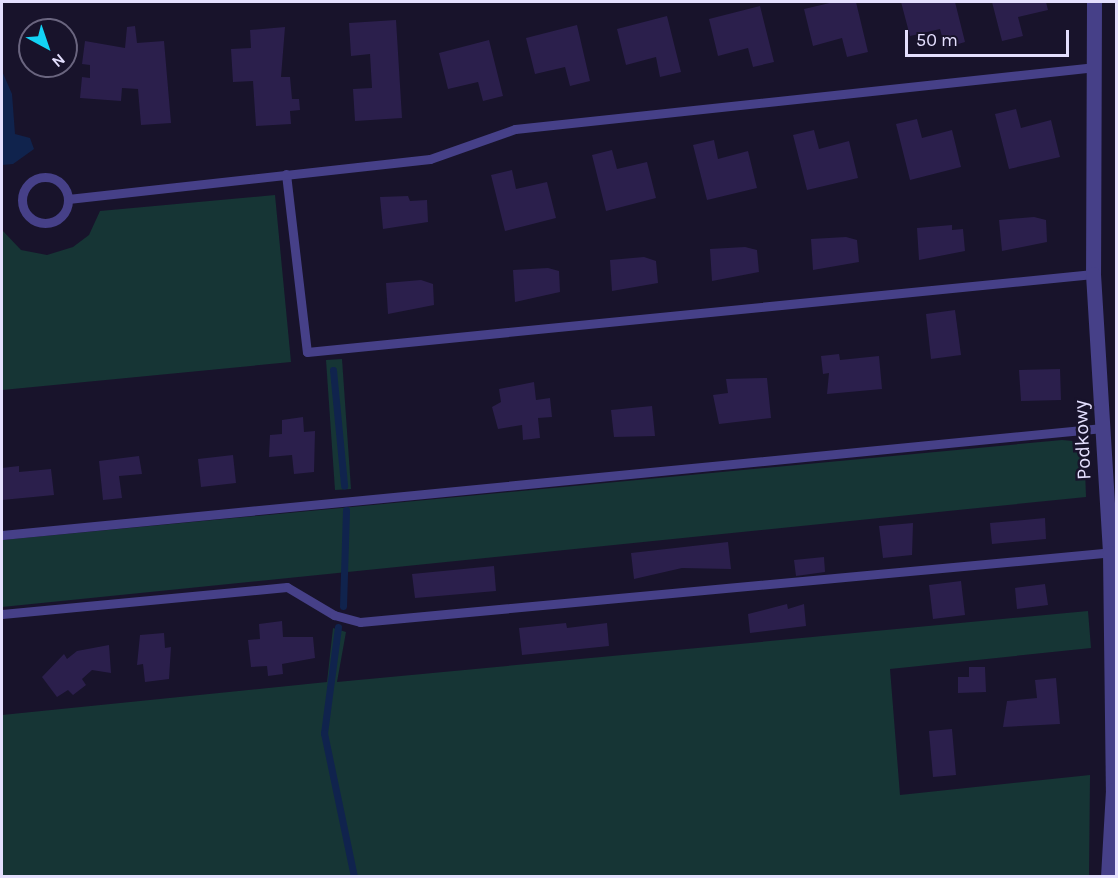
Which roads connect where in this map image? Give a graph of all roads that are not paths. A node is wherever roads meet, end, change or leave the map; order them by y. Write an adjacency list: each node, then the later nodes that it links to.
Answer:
1 (1094, 2): 2 (street, Podkowy)
2 (1095, 67): 3 (lane); 5 (street, Podkowy)
3 (286, 174): 4 (lane); 5 (lane)
4 (68, 199): 4 (lane)
5 (1093, 274): 6 (street, Podkowy)
6 (1103, 428): 7 (lane); 8 (street, Podkowy)
7 (2, 535)
8 (1113, 552): 9 (lane); 10 (street, Podkowy)
9 (2, 614)
10 (1108, 876)

